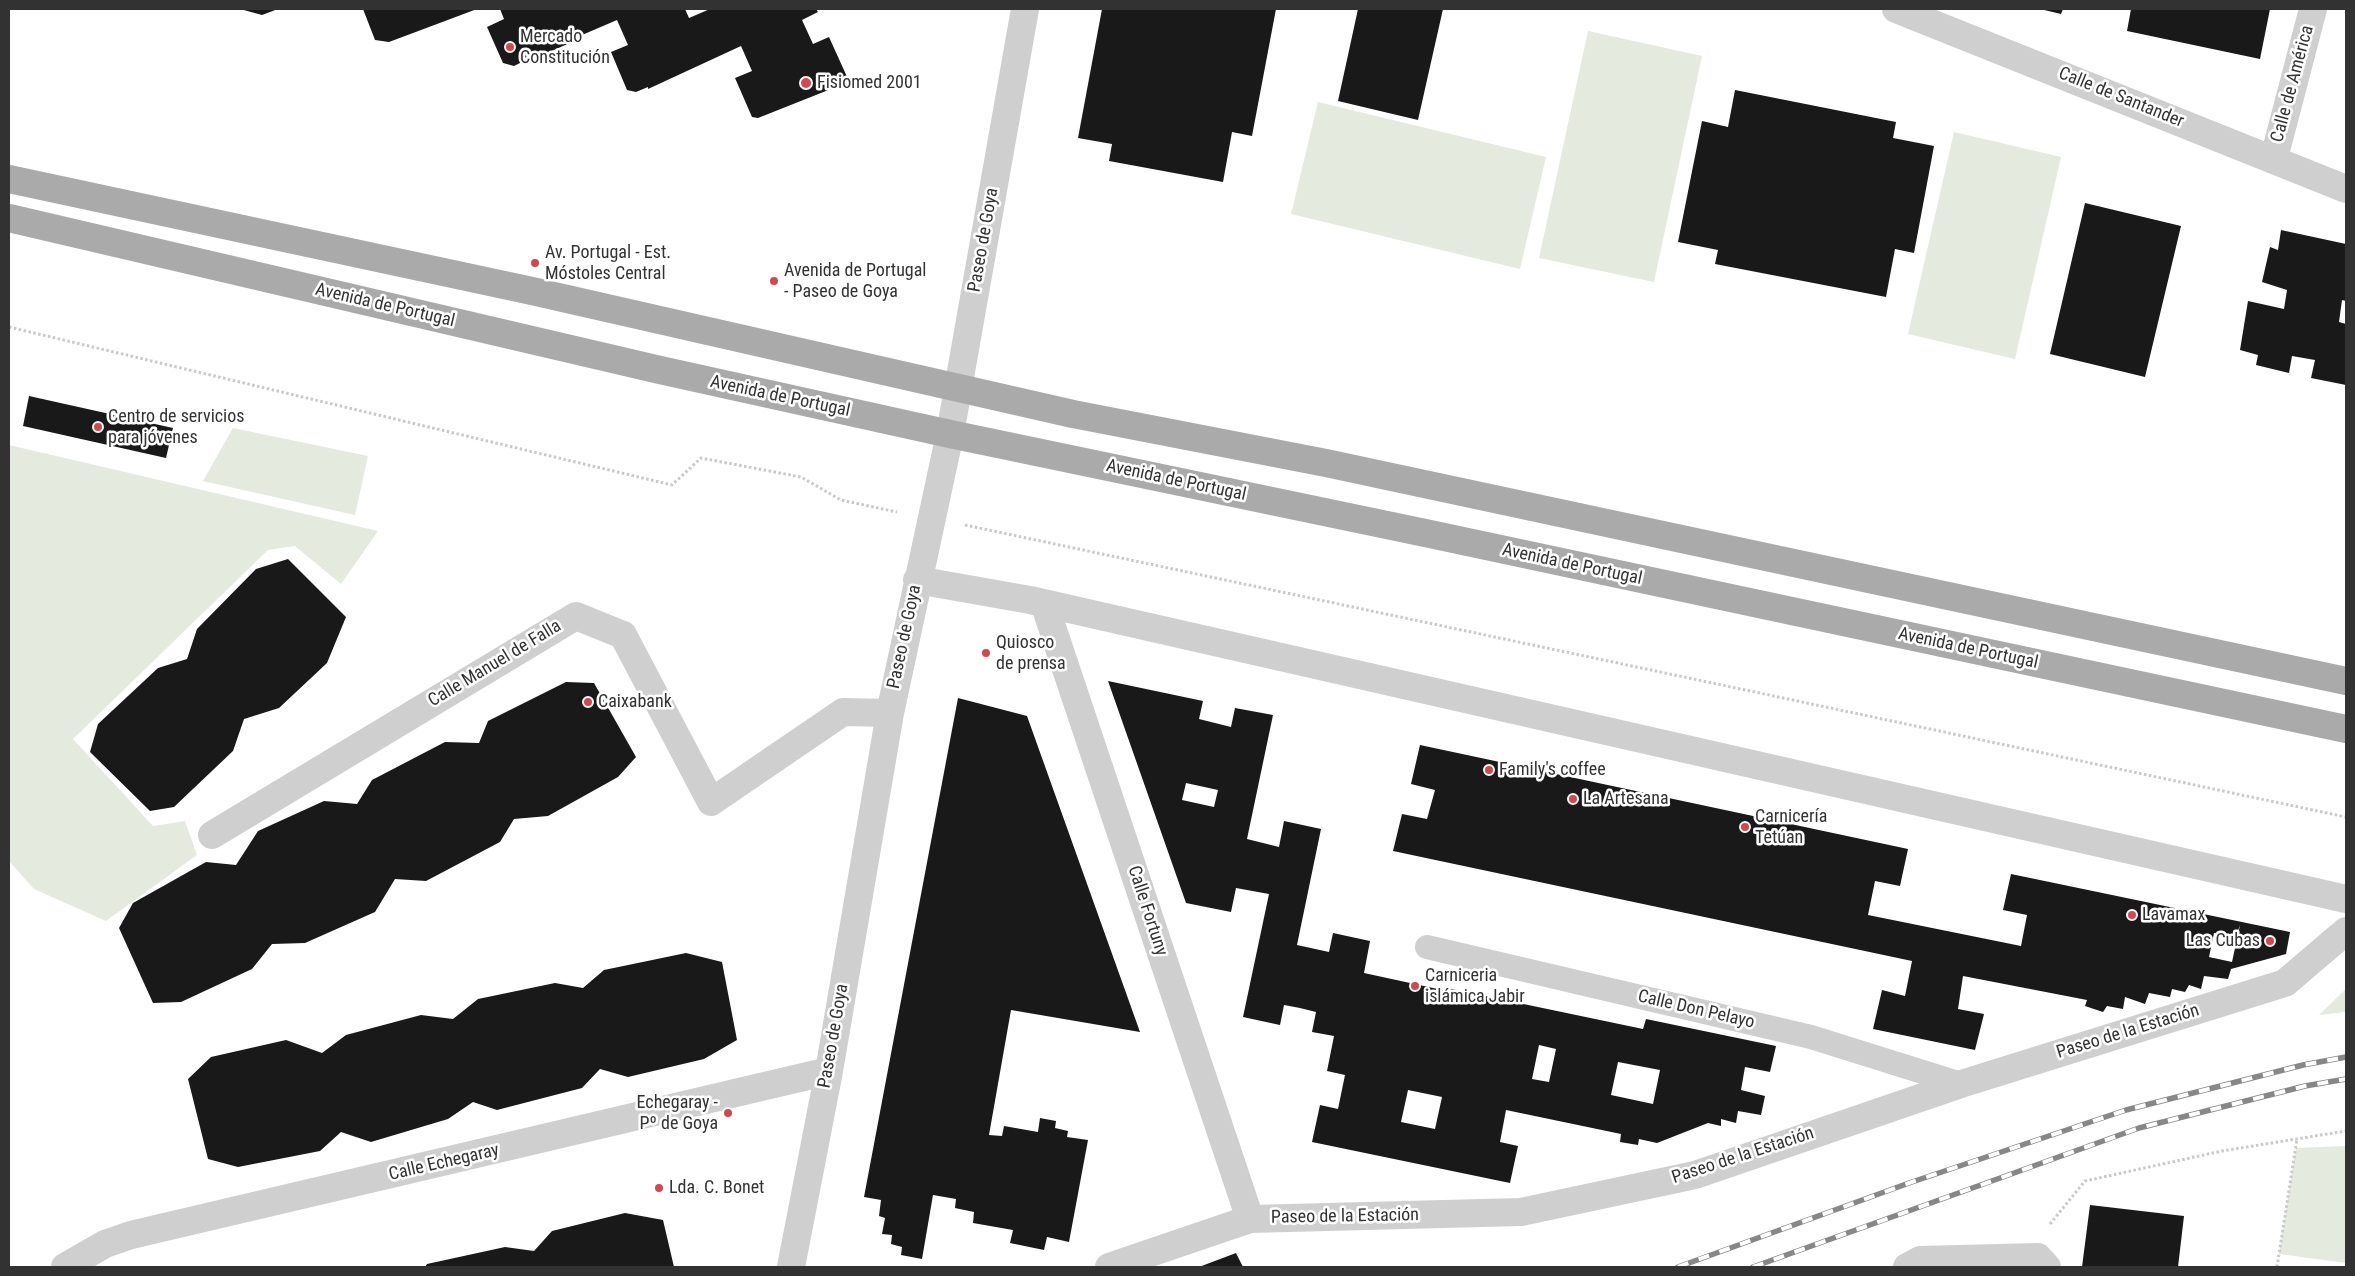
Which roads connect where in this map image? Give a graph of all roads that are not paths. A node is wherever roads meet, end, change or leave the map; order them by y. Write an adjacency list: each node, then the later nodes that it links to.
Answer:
1 (1025, 9): 8 (street, Paseo de Goya)
2 (1896, 9): 4 (street, Calle de Santander)
3 (2313, 9): 4 (street, Calle de América)
4 (2274, 158): 6 (street, Calle de Santander)
5 (9, 179): 8 (main road)
6 (2346, 189)
7 (9, 218): 9 (main road, Avenida de Portugal)
8 (958, 388): 9 (street, Paseo de Goya); 12 (main road)
9 (950, 434): 10 (street, Paseo de Goya); 14 (main road, Avenida de Portugal)
10 (918, 580): 11 (street); 13 (street, Paseo de Goya)
11 (1044, 603): 16 (street); 21 (street, Calle Fortuny)
12 (2346, 681)
13 (890, 713): 15 (street, Calle Manuel de Falla); 19 (street, Paseo de Goya)
14 (2346, 729)
15 (212, 835)
16 (2346, 899)
17 (2346, 932): 20 (street, Paseo de la Estación)
18 (1428, 946): 20 (lane, Calle Don Pelayo)
19 (829, 1071): 23 (street, Calle Echegaray); 24 (street, Paseo de Goya)
20 (1961, 1084): 21 (street, Paseo de la Estación)
21 (1250, 1219): 25 (street, Paseo de la Estación)
22 (2043, 1262): 26 (street)
23 (65, 1267)
24 (791, 1267)
25 (1109, 1267)
26 (1906, 1267)

